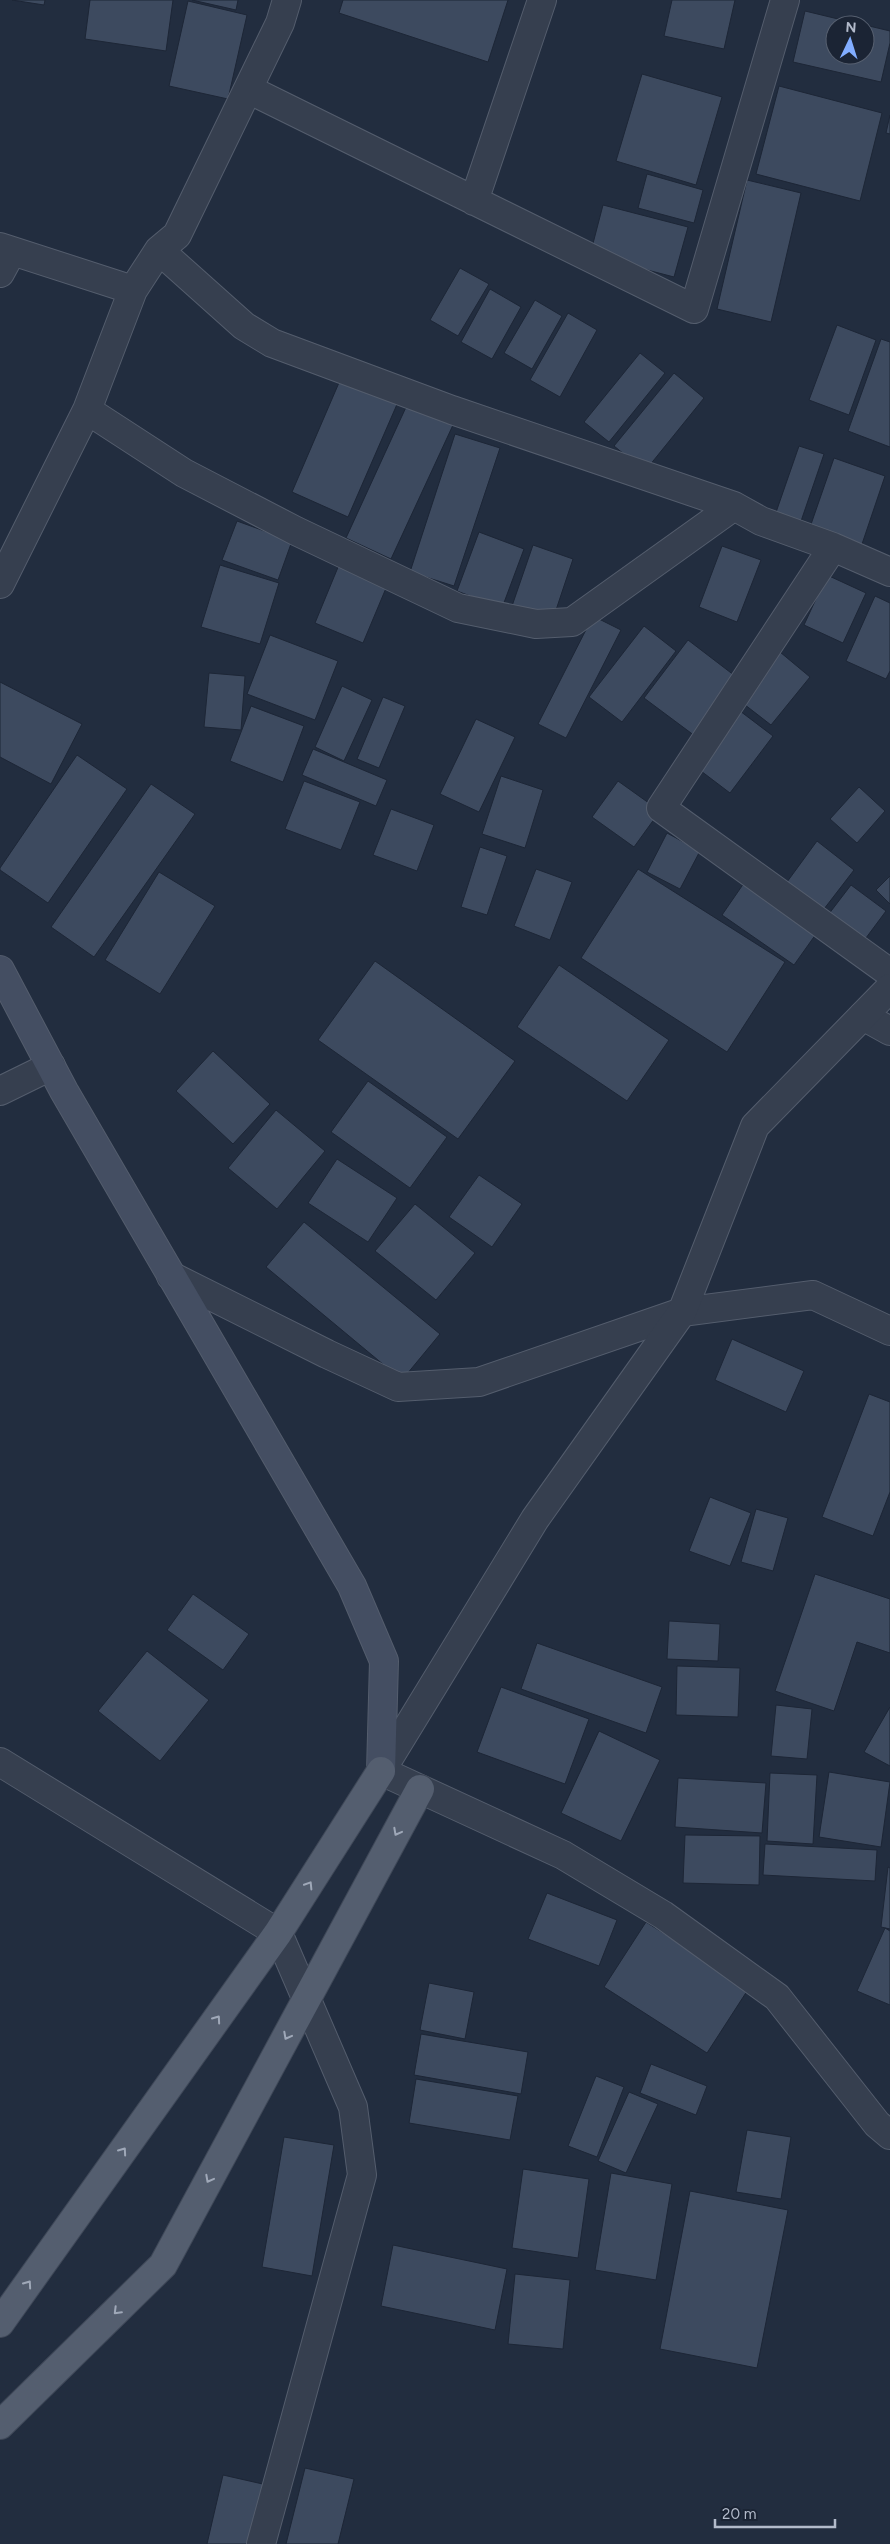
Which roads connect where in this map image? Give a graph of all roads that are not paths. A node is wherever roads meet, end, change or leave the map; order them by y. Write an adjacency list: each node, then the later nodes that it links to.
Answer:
1 (287, 0): 4 (street)
2 (542, 0): 5 (street)
3 (785, 0): 5 (street)
4 (248, 89): 5 (street); 6 (street)
5 (474, 201)
6 (159, 250): 8 (street); 10 (street)
7 (4, 257): 8 (street)
8 (133, 290): 9 (street)
9 (87, 410): 10 (street); 13 (street)
10 (734, 506): 11 (street)
11 (833, 547): 12 (street); 15 (street)
12 (890, 572)
13 (0, 584)
14 (0, 970): 19 (main road)
15 (890, 973)
16 (890, 988): 17 (street)
17 (863, 1016): 18 (street); 22 (street)
18 (890, 1031)
19 (51, 1066): 20 (street); 21 (main road)
20 (0, 1091)
21 (172, 1276): 22 (street); 25 (main road)
22 (682, 1312): 23 (street); 25 (street)
23 (890, 1331)
24 (0, 1762): 27 (street)
25 (381, 1771): 26 (street); 27 (main road, one-way to 25)
26 (420, 1789): 28 (main road, one-way to 28); 29 (street)
27 (278, 1933): 28 (street); 30 (main road, one-way to 27)
28 (307, 1999): 31 (main road, one-way to 31); 32 (street)
29 (890, 2134)
30 (0, 2323)
31 (0, 2425)
32 (261, 2544)

